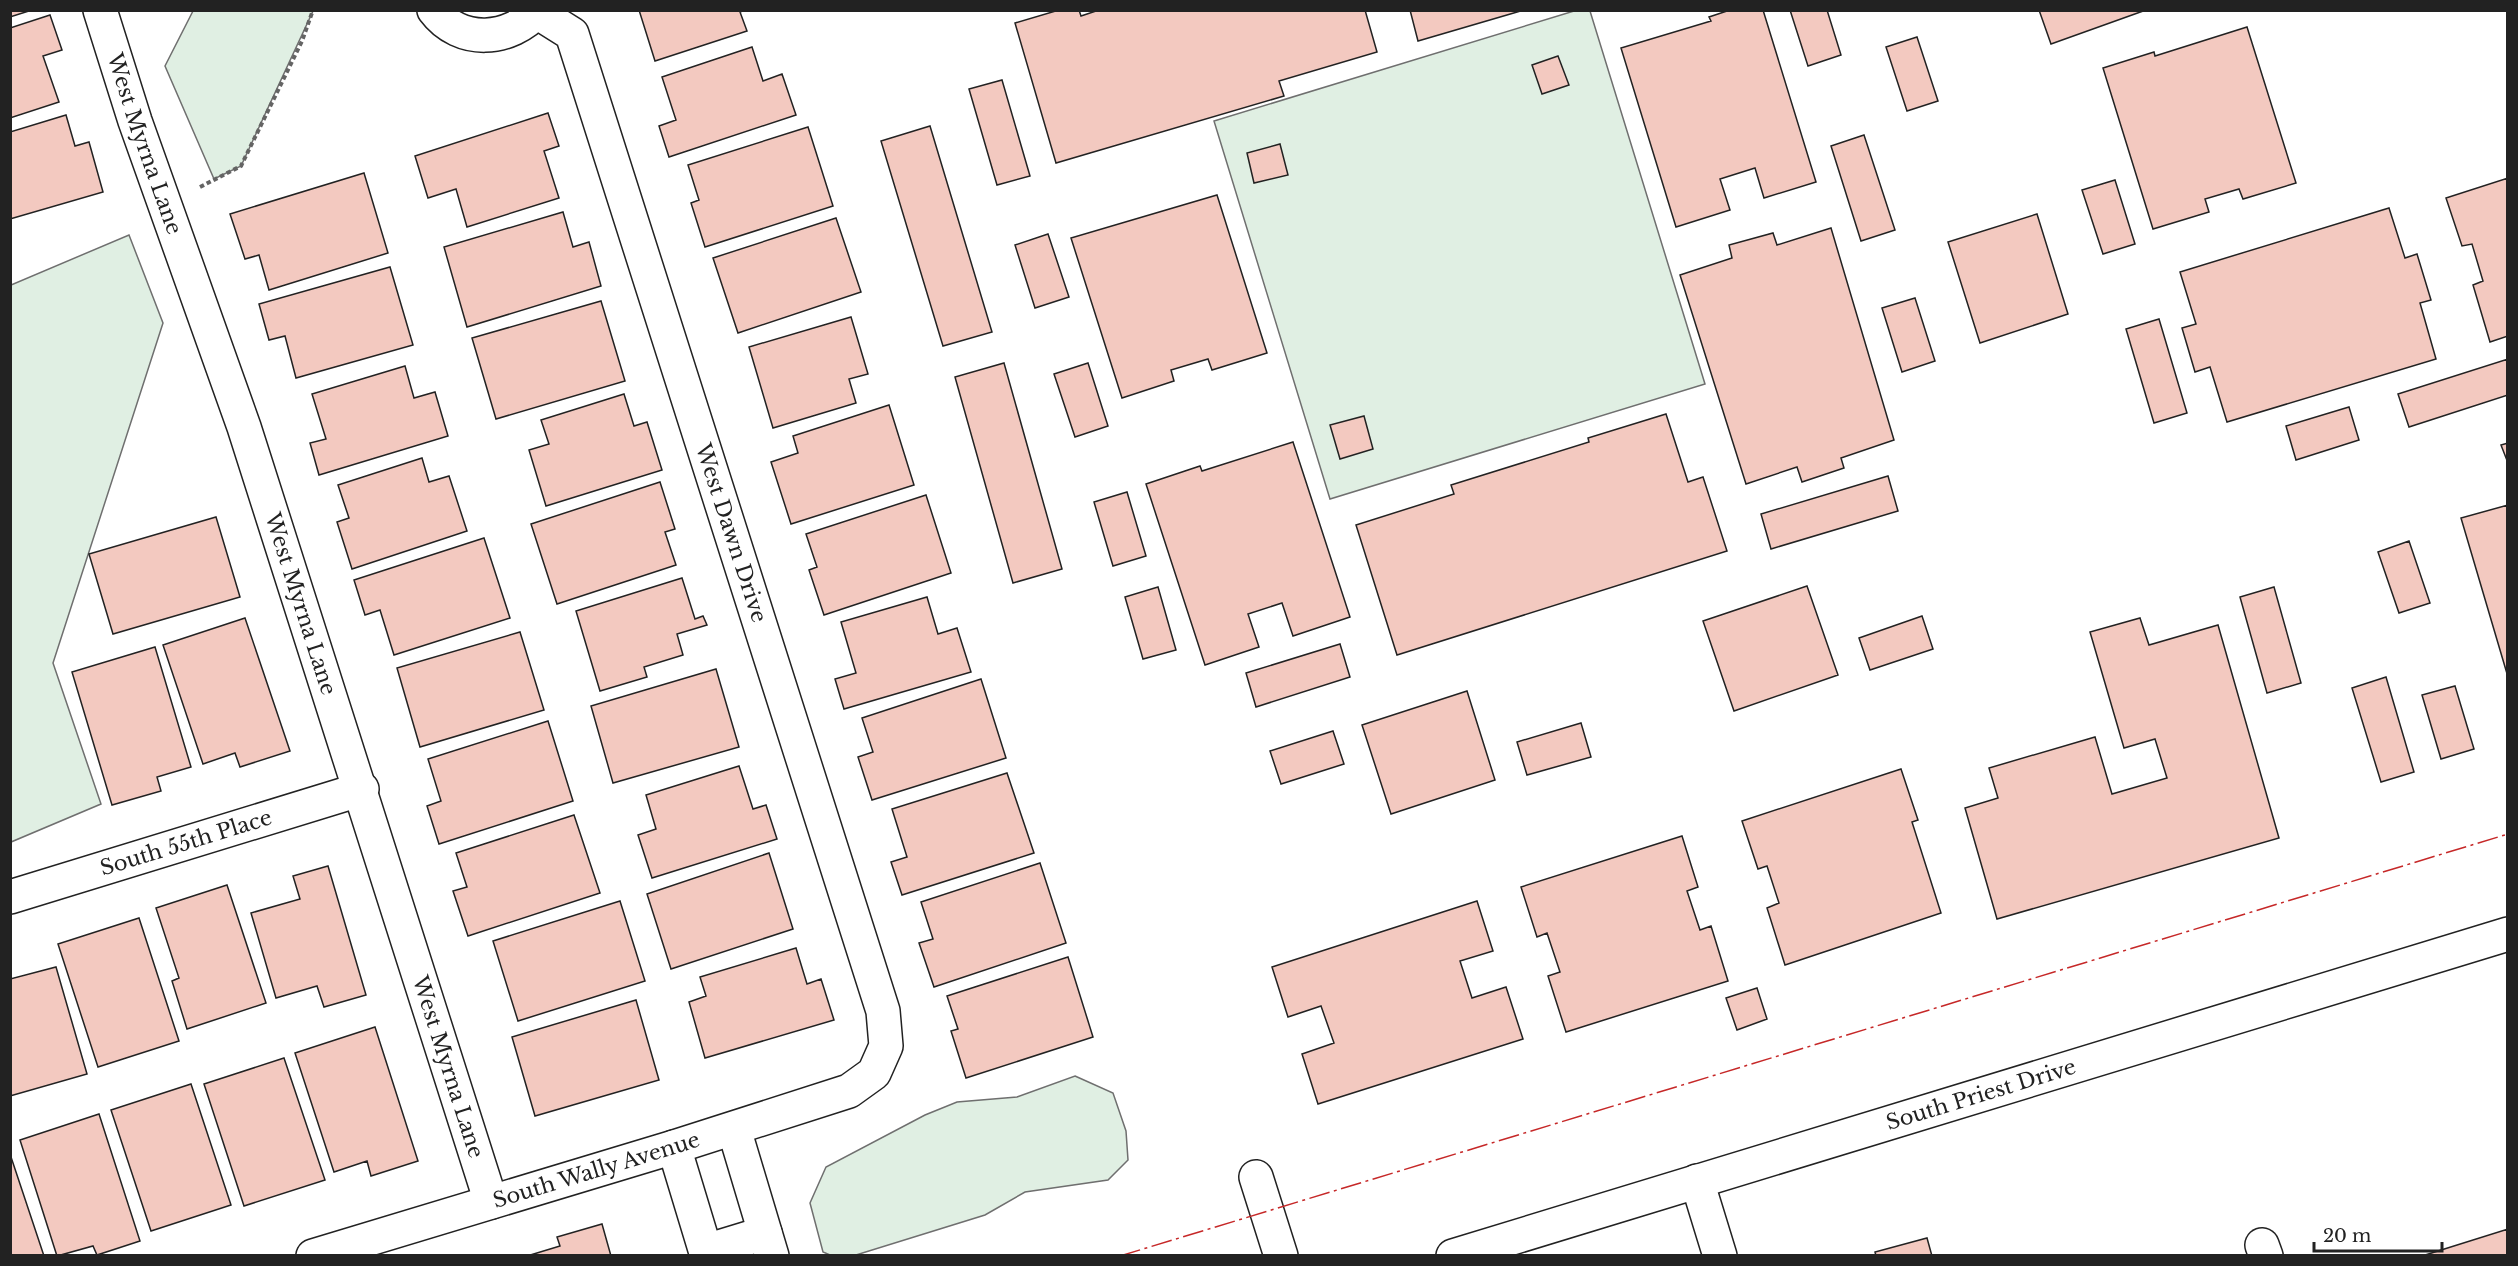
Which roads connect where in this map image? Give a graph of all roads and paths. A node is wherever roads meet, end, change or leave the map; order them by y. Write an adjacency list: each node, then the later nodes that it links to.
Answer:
1 (100, 10): 5 (street, West Myrna Lane)
2 (313, 10): 5 (path)
3 (434, 10): 4 (street, West Dawn Drive)
4 (537, 11): 9 (street, West Dawn Drive)
5 (165, 207): 6 (street, West Myrna Lane)
6 (362, 789): 7 (street, South 55th Place); 14 (street, West Myrna Lane)
7 (10, 897)
8 (2508, 934): 13 (street, South Priest Drive)
9 (874, 1073): 10 (street, South Wally Avenue)
10 (734, 1129): 11 (street, South Wally Avenue); 15 (street)
11 (674, 1147): 14 (street, South Wally Avenue); 16 (street)
12 (1256, 1177): 18 (street)
13 (1697, 1181): 19 (street, South Priest Drive); 20 (street)
14 (491, 1202): 17 (street, South Wally Avenue)
15 (768, 1244): 16 (street)
16 (707, 1253)
17 (313, 1256)
18 (1281, 1256)
19 (1453, 1256)
20 (1720, 1256)

